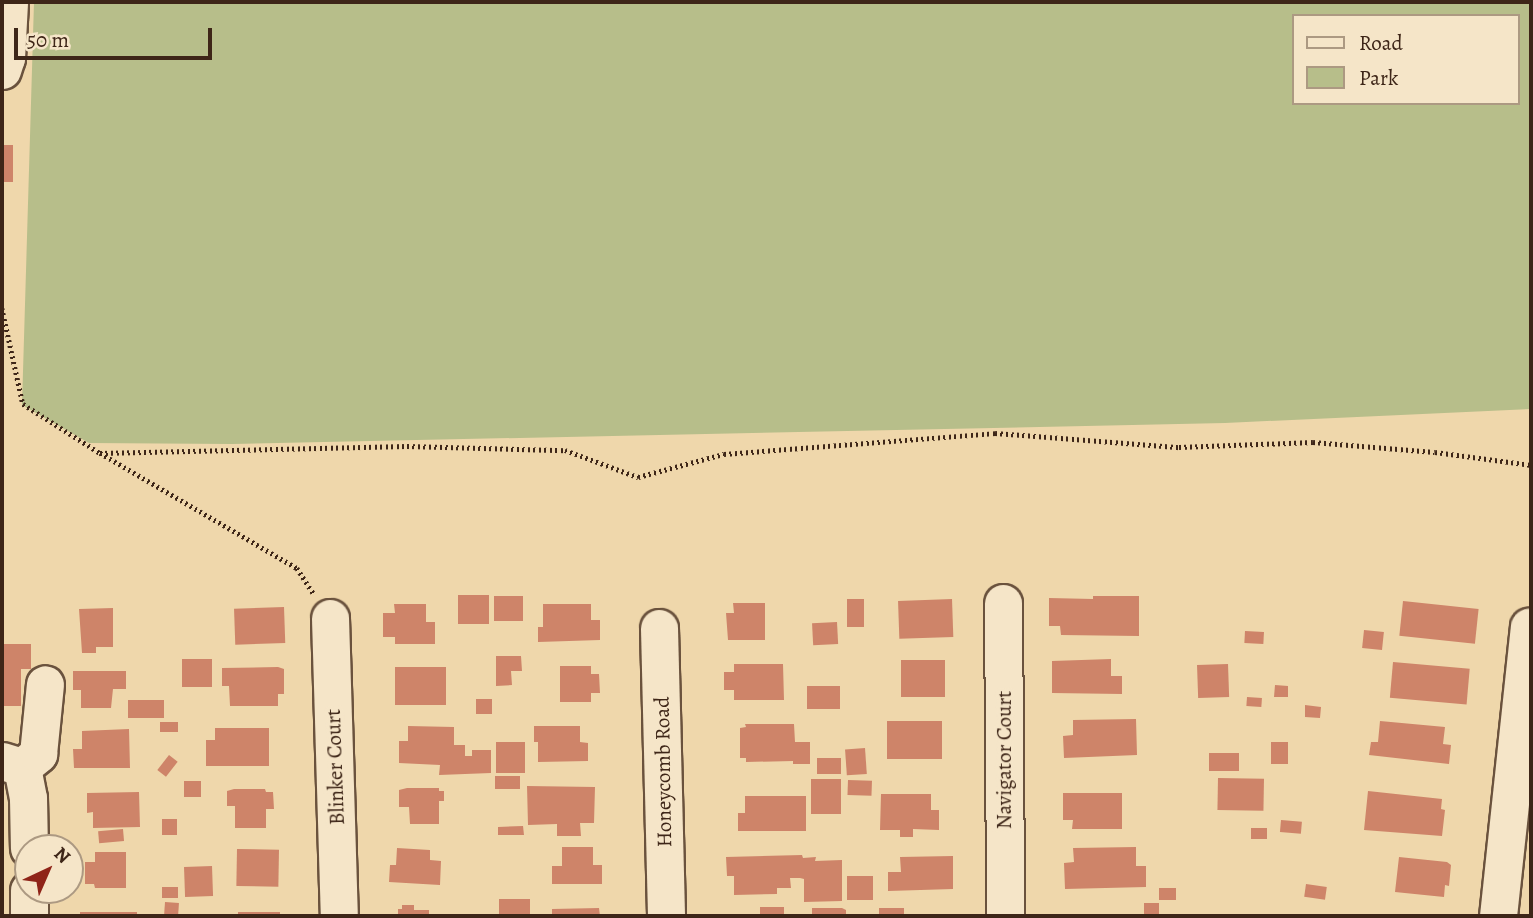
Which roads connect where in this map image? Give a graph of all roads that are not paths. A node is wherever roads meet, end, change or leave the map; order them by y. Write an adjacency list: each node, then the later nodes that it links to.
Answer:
1 (9, 2): 2 (street)
2 (2, 70)
3 (1003, 604): 12 (street, Navigator Court)
4 (330, 618): 10 (street, Blinker Court)
5 (1529, 627): 13 (street)
6 (659, 628): 11 (street, Honeycomb Road)
7 (45, 684): 8 (street)
8 (12, 764): 9 (street)
9 (29, 834)
10 (339, 916)
11 (666, 916)
12 (1005, 916)
13 (1498, 916)

